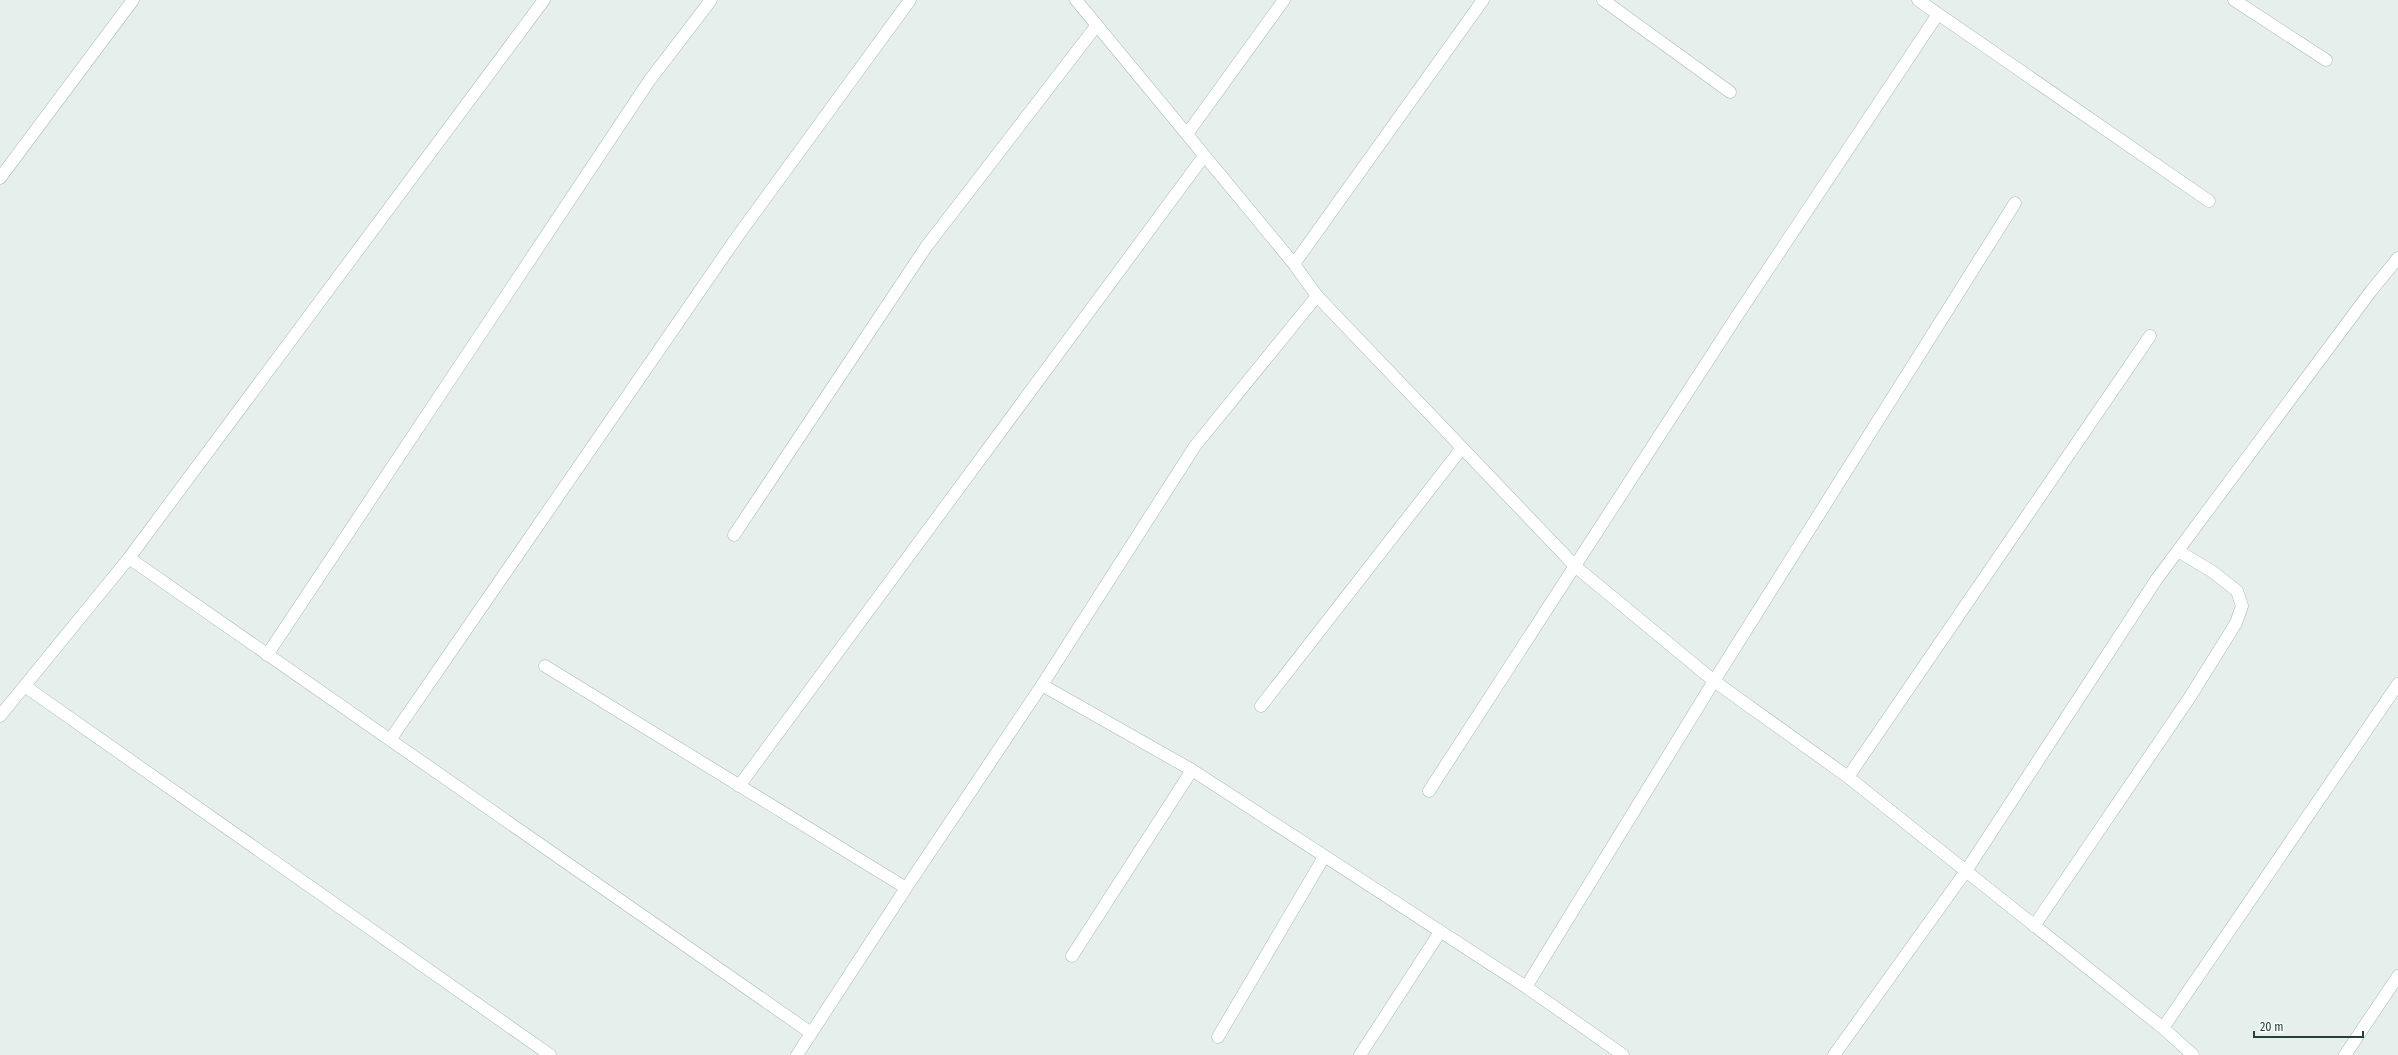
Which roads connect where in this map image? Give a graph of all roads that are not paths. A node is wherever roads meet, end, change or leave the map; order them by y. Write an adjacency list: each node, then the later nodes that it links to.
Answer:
1 (133, 0): 17 (street)
2 (544, 0): 27 (street)
3 (711, 0): 29 (street)
4 (910, 0): 37 (street)
5 (1076, 0): 12 (street)
6 (1284, 0): 15 (street)
7 (1483, 0): 21 (street)
8 (1603, 0): 14 (street)
9 (1918, 0): 11 (street)
10 (2234, 0): 13 (street)
11 (1938, 14): 18 (street); 28 (street)
12 (1097, 25): 15 (street); 25 (street)
13 (2326, 60)
14 (1730, 92)
15 (1187, 134): 16 (street)
16 (1204, 156): 21 (street); 40 (street)
17 (0, 178)
18 (2209, 201)
19 (2015, 202): 31 (street)
20 (2398, 258): 26 (street)
21 (1294, 264): 22 (street)
22 (1317, 296): 24 (street); 33 (street)
23 (2150, 336): 39 (street)
24 (1462, 448): 28 (street); 35 (street)
25 (734, 535)
26 (2178, 551): 43 (street); 45 (street)
27 (129, 558): 29 (street); 34 (street)
28 (1576, 567): 31 (street); 41 (street)
29 (267, 655): 37 (street)
30 (545, 666): 40 (street)
31 (1714, 681): 39 (street); 49 (street)
32 (2398, 684): 50 (street)
33 (1042, 685): 38 (street); 44 (street)
34 (26, 687): 36 (street); 53 (street)
35 (1261, 706)
36 (0, 716)
37 (390, 740): 51 (street)
38 (1192, 770): 42 (street); 47 (street)
39 (1848, 777): 43 (street)
40 (739, 786): 44 (street)
41 (1429, 791)
42 (1324, 857): 46 (street); 52 (street)
43 (1966, 871): 45 (street); 57 (street)
44 (906, 888): 51 (street)
45 (2034, 926): 50 (street)
46 (1440, 932): 49 (street); 55 (street)
47 (1072, 956)
48 (2398, 976): 59 (street)
49 (1526, 987): 56 (street)
50 (2163, 1028): 58 (street)
51 (810, 1033): 54 (street)
52 (1218, 1037)
53 (550, 1055)
54 (797, 1055)
55 (1360, 1055)
56 (1623, 1055)
57 (1834, 1055)
58 (2193, 1055)
59 (2345, 1055)

